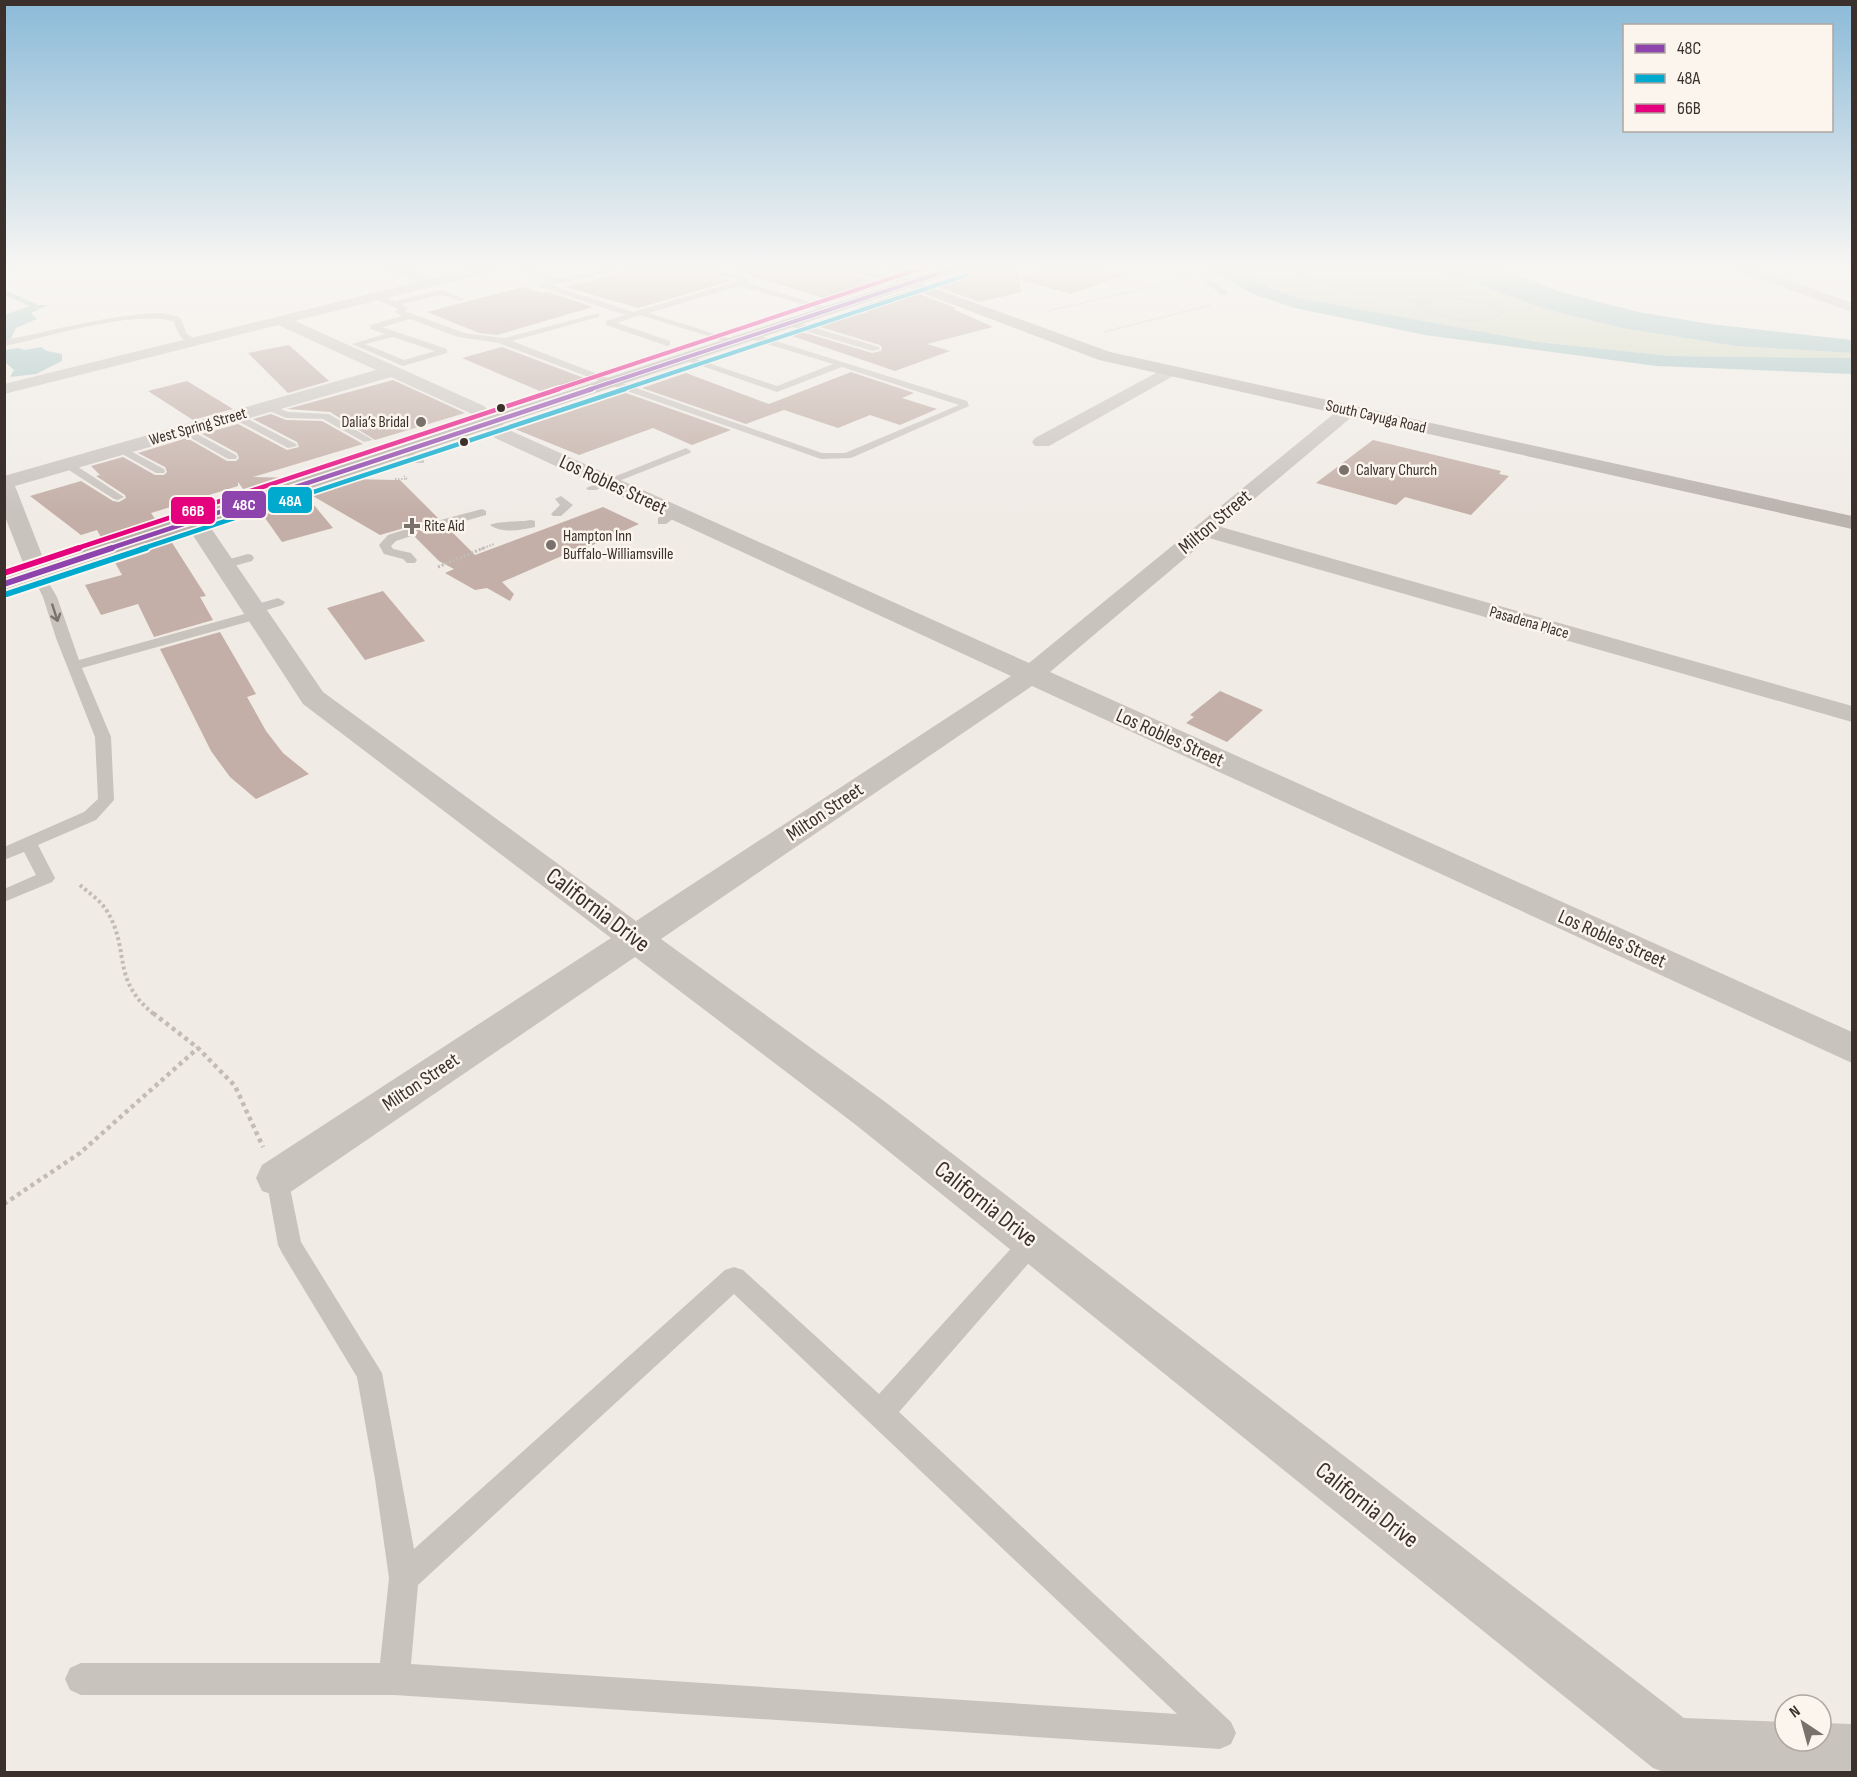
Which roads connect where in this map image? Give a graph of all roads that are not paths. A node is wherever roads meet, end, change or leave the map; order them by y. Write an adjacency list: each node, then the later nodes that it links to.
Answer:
1 (169, 348): 18 (street)
2 (341, 348): 15 (street, Los Robles Street)
3 (366, 348): 11 (lane)
4 (449, 348): 11 (lane)
5 (457, 348): 11 (lane)
6 (522, 348): 17 (lane)
7 (713, 348): 13 (main road)
8 (789, 348): 14 (lane)
9 (872, 348): 12 (lane)
10 (1083, 348): 16 (street, South Cayuga Road)
11 (453, 349)
12 (876, 349)
13 (684, 358): 14 (lane); 17 (main road)
14 (842, 364): 17 (lane)
15 (392, 371): 19 (street, West Spring Street); 22 (street, Los Robles Street)
16 (1169, 371): 20 (street, South Cayuga Road); 25 (street)
17 (610, 382): 22 (main road)
18 (4, 389)
19 (268, 407): 21 (street, West Spring Street); 24 (lane)
20 (1348, 411): 39 (street, South Cayuga Road); 43 (street, Milton Street)
21 (236, 416): 23 (street, West Spring Street); 26 (lane)
22 (492, 421): 33 (street, Los Robles Street); 38 (main road)
23 (186, 431): 27 (street, West Spring Street); 29 (lane)
24 (368, 440)
25 (1042, 442)
26 (292, 446)
27 (121, 449): 30 (street, West Spring Street); 31 (lane)
28 (686, 451): 33 (lane)
29 (232, 457)
30 (68, 465): 32 (street, West Spring Street); 34 (lane)
31 (160, 471)
32 (4, 483): 46 (street)
33 (599, 485): 50 (street, Los Robles Street)
34 (118, 497)
35 (561, 499): 37 (lane)
36 (482, 513): 42 (lane)
37 (557, 514)
38 (194, 520): 46 (main road); 48 (street, California Drive)
39 (1852, 523)
40 (531, 524): 41 (lane)
41 (496, 525)
42 (426, 528)
43 (1206, 530): 50 (street, Milton Street); 51 (street, Pasadena Place)
44 (410, 532): 45 (lane)
45 (411, 560)
46 (37, 573): 47 (main road); 49 (lane, one-way to 49)
47 (4, 584)
48 (262, 609): 49 (lane); 55 (street, California Drive)
49 (72, 660): 52 (lane)
50 (1032, 675): 55 (street, Milton Street); 56 (street, Los Robles Street)
51 (1852, 714)
52 (29, 844): 53 (lane); 54 (lane)
53 (4, 854)
54 (4, 896)
55 (636, 938): 57 (street, Milton Street); 58 (street, California Drive)
56 (1852, 1048)
57 (277, 1178): 60 (lane)
58 (1033, 1241): 59 (lane); 63 (street, California Drive)
59 (880, 1413): 60 (lane); 61 (lane)
60 (404, 1578): 61 (lane)
61 (394, 1678): 62 (lane)
62 (81, 1679)
63 (1852, 1754)

